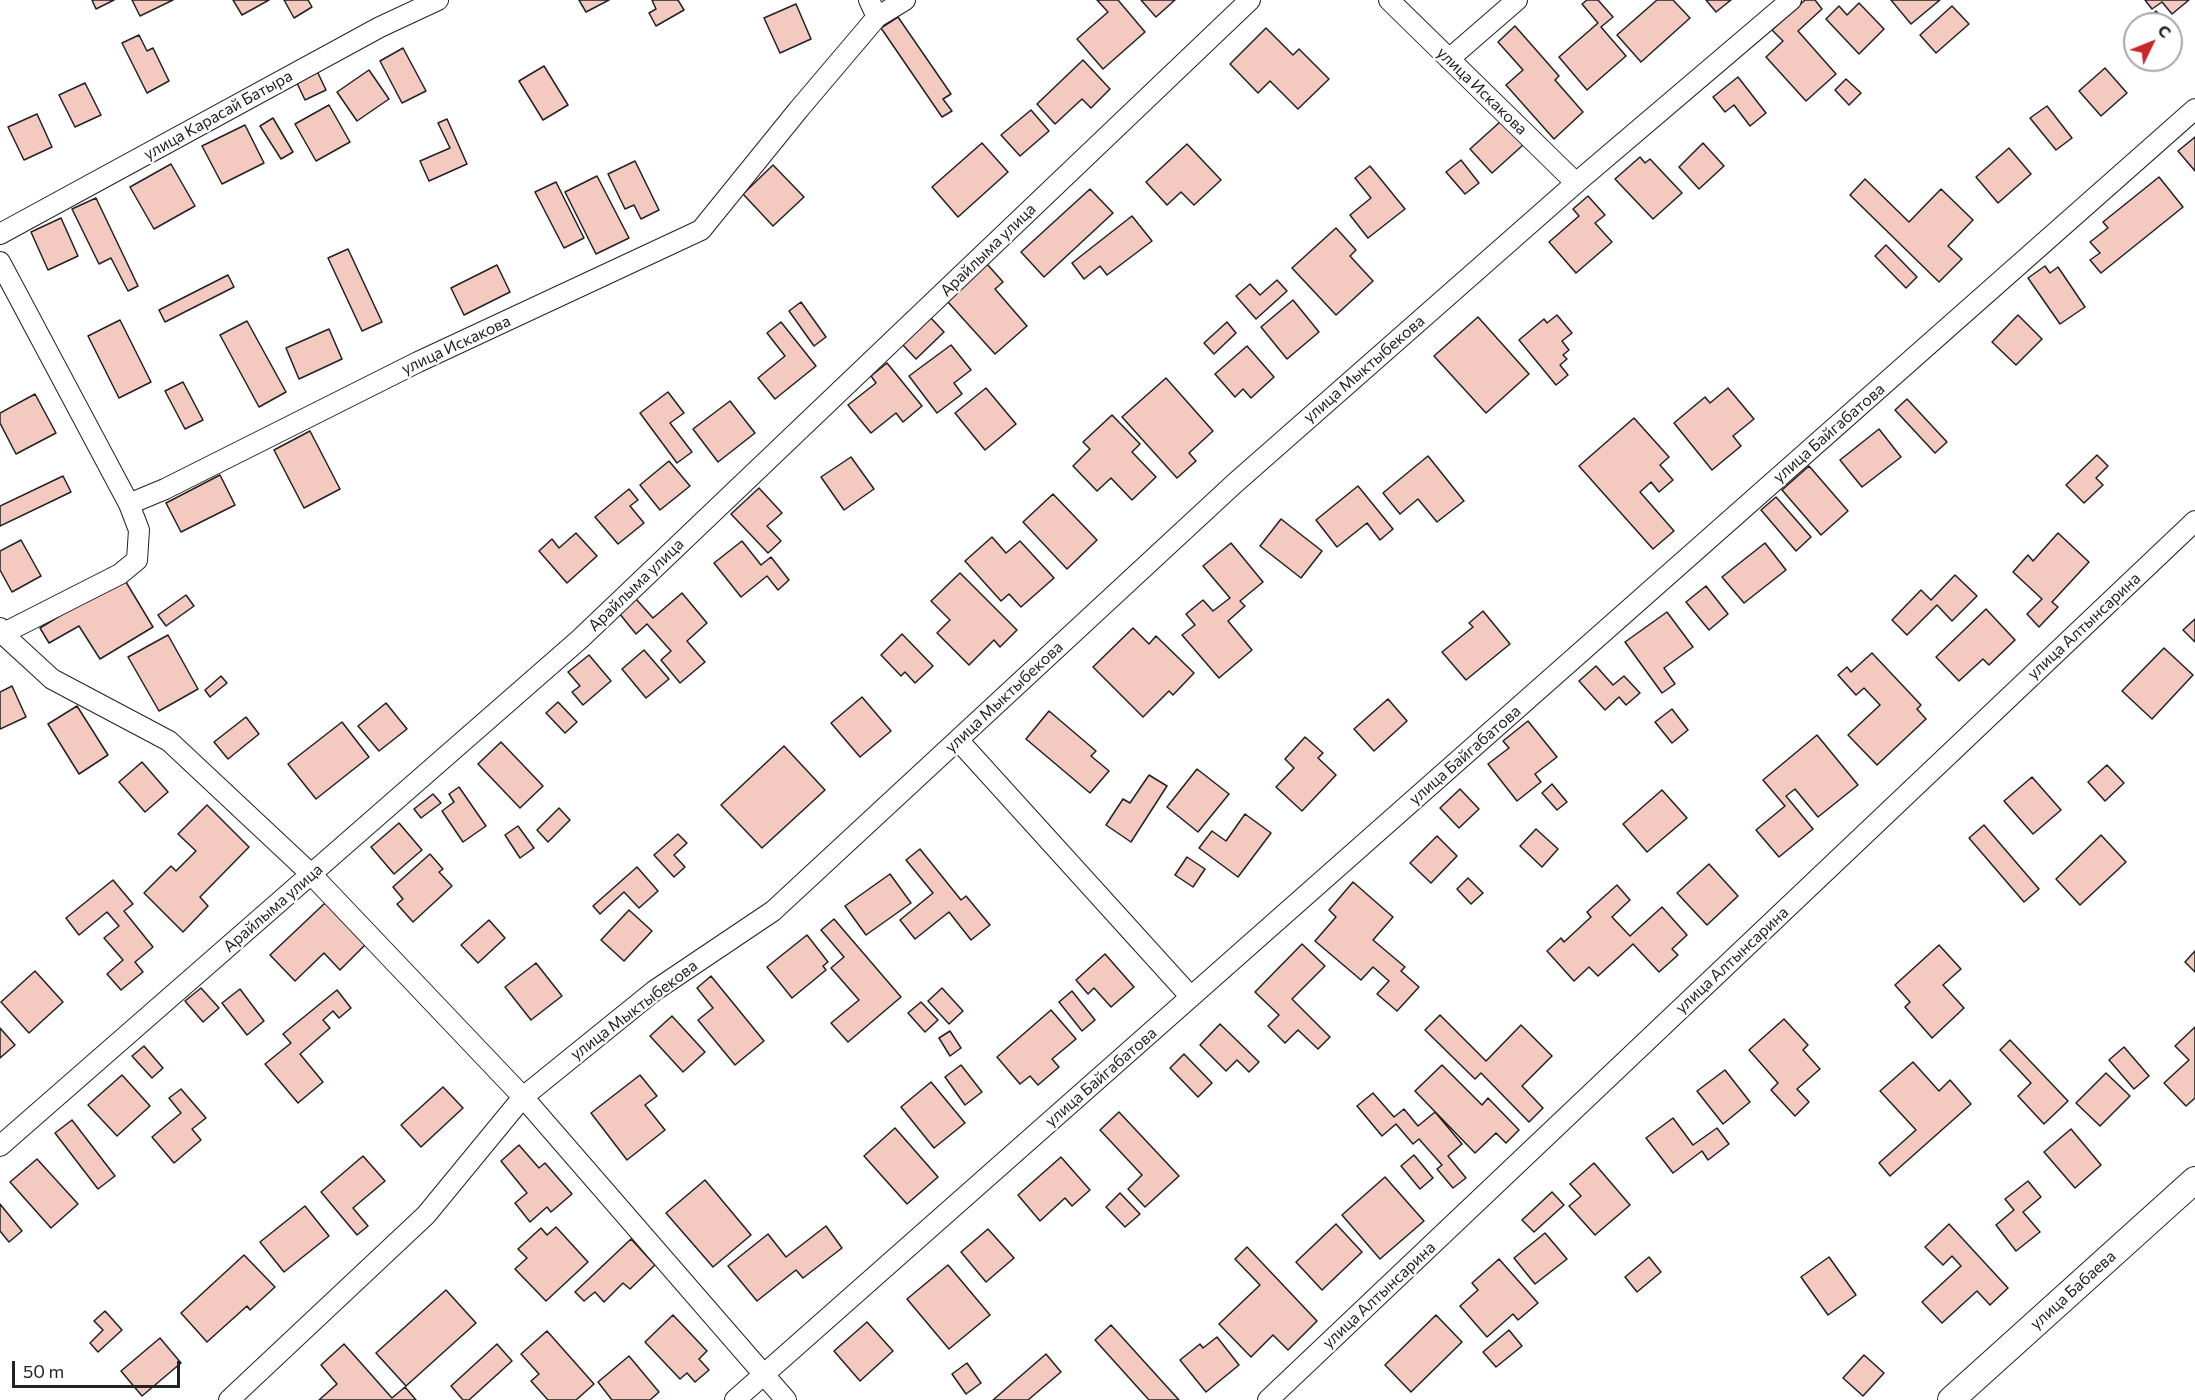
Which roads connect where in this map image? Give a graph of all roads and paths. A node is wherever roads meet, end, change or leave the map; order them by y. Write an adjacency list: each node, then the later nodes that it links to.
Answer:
1 (438, 0): 11 (street, улица Карасай Батыра)
2 (905, 0): 7 (street, улица Искакова)
3 (1250, 0): 17 (street, Арайлыма улица)
4 (1389, 0): 8 (street, улица Искакова)
5 (1517, 0): 8 (street)
6 (1791, 0): 10 (street, улица Мыктыбекова)
7 (873, 9): 13 (street, улица Искакова)
8 (1449, 59): 10 (street, улица Искакова)
9 (2195, 109): 18 (street, улица Байгабатова)
10 (1576, 183): 16 (street, улица Мыктыбекова)
11 (0, 234)
12 (0, 262): 13 (street)
13 (129, 504): 15 (street)
14 (2195, 521): 26 (street, улица Алтынсарина)
15 (1, 632): 17 (street)
16 (958, 740): 18 (street); 19 (street, улица Мыктыбекова)
17 (311, 874): 19 (street); 20 (street, Арайлыма улица)
18 (1191, 997): 22 (street, улица Байгабатова)
19 (523, 1097): 22 (street); 23 (street, улица Мыктыбекова)
20 (0, 1146)
21 (2195, 1180): 27 (street, улица Бабаева)
22 (764, 1374): 24 (street, улица Байгабатова); 25 (street)
23 (229, 1400)
24 (735, 1400)
25 (786, 1400)
26 (1268, 1400)
27 (1951, 1400)

